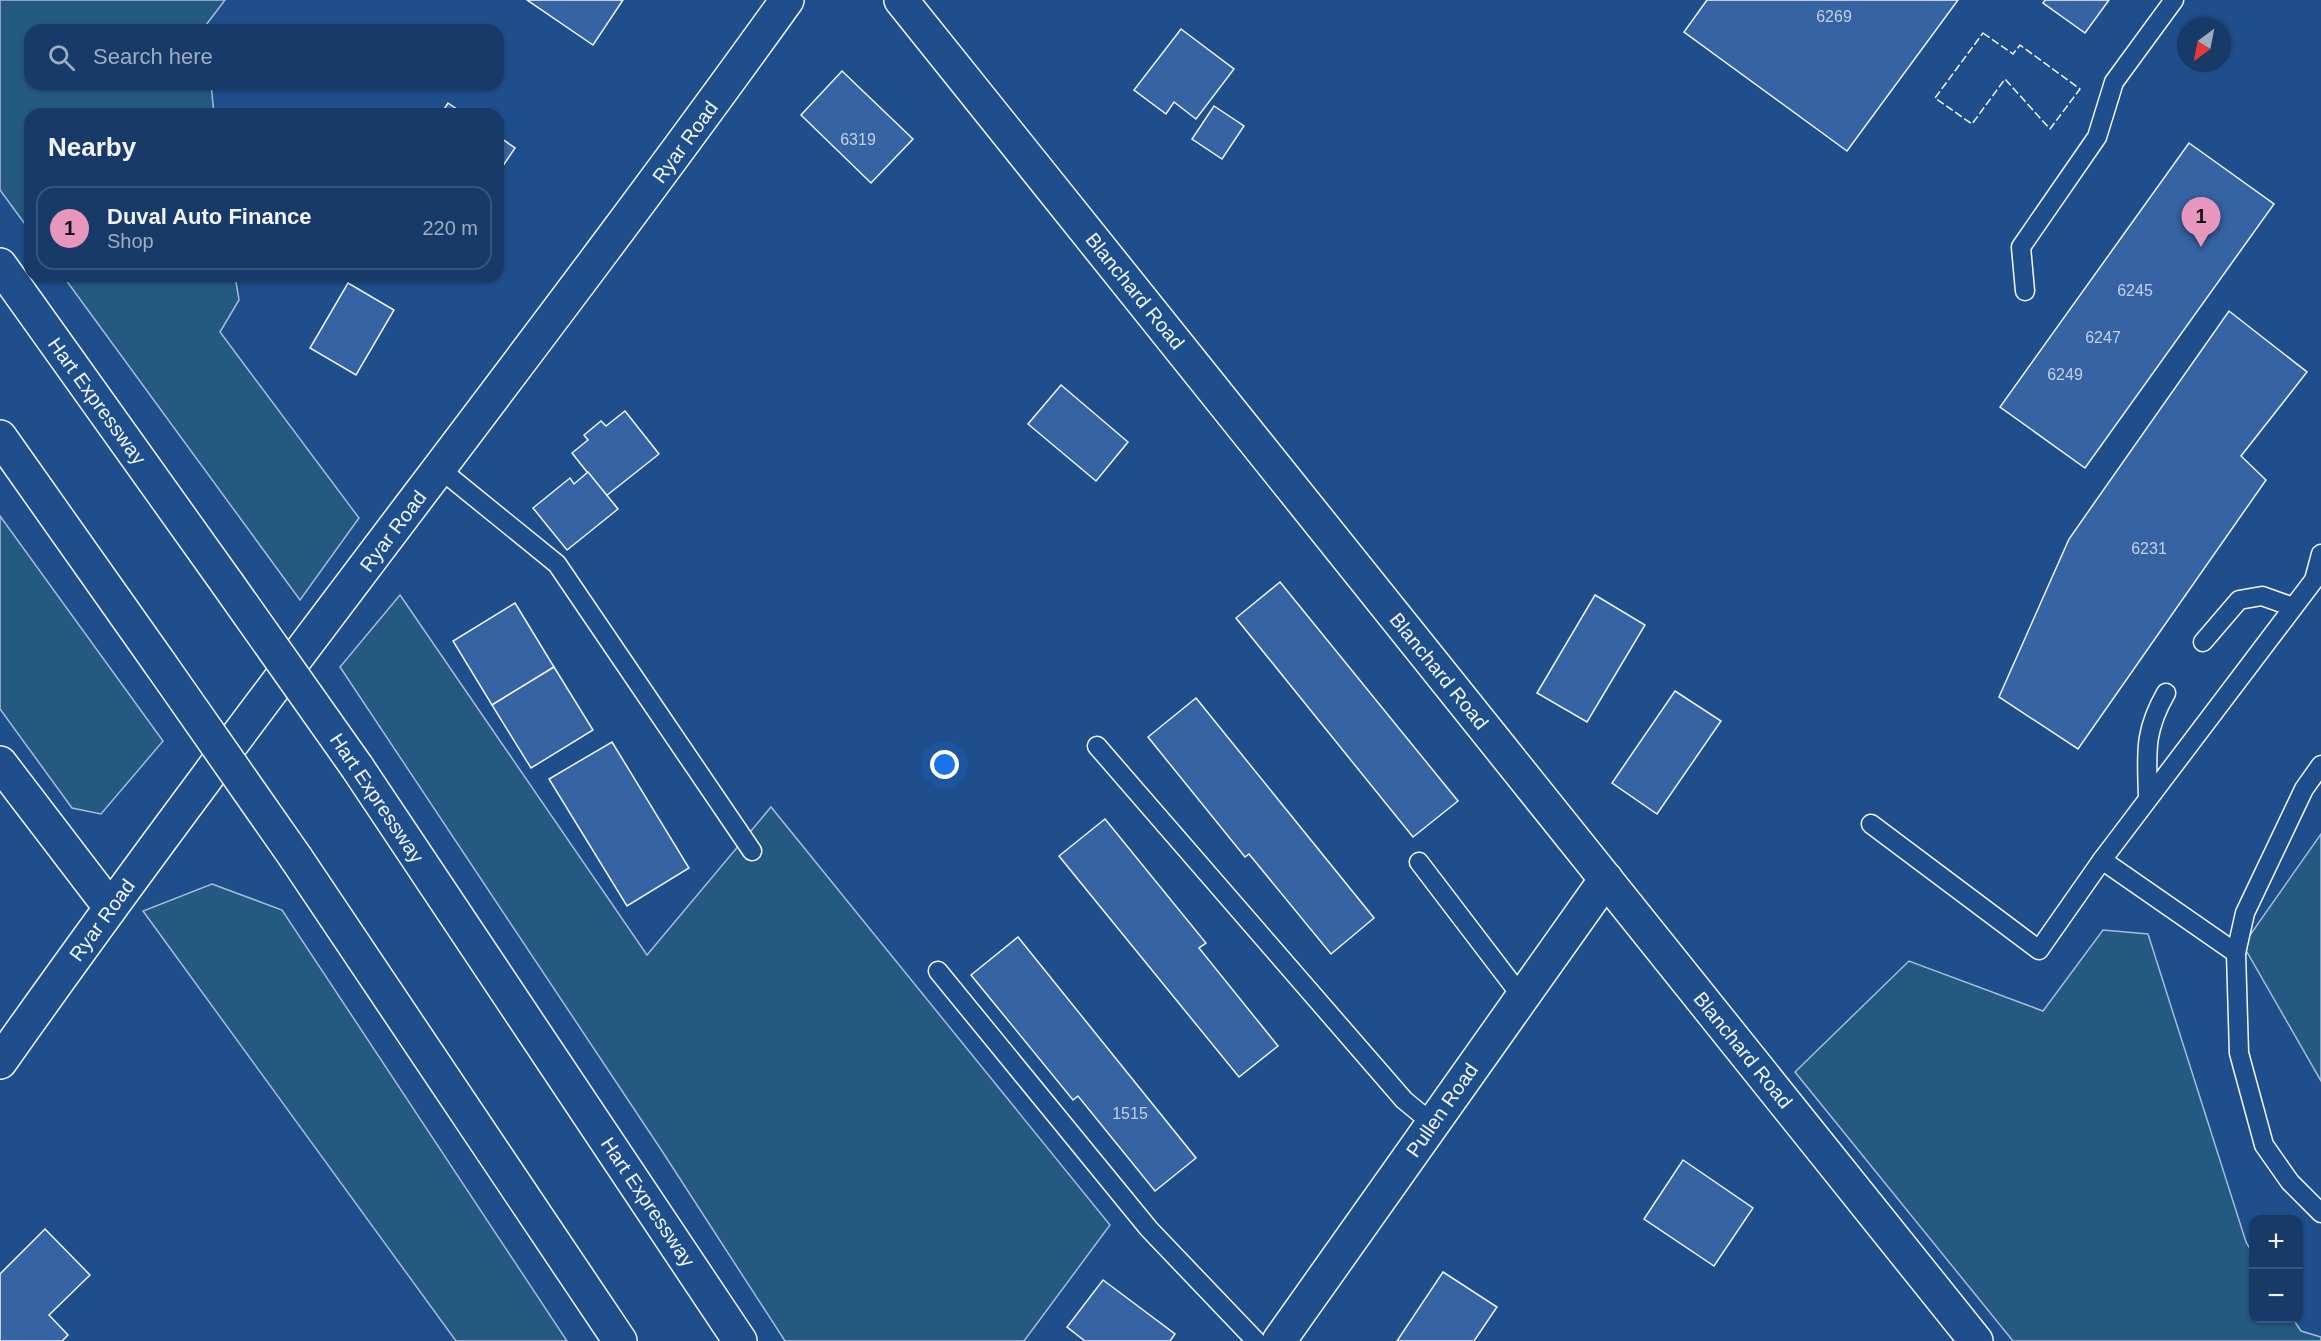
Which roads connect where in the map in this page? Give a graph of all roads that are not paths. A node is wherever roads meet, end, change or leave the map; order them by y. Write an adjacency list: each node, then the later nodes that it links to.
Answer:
1 (787, 0): 7 (main road, Ryar Road)
2 (901, 0): 20 (main road, Blanchard Road)
3 (2174, 0): 5 (lane)
4 (0, 265): 29 (main road, Hart Expressway, bridge)
5 (2025, 291)
6 (0, 437): 28 (main road, bridge)
7 (440, 469): 17 (lane); 21 (main road, Ryar Road)
8 (2321, 554): 9 (lane)
9 (2293, 607): 10 (lane); 15 (lane)
10 (2203, 642)
11 (2166, 693): 15 (lane)
12 (1097, 746): 26 (lane)
13 (0, 763): 21 (main road)
14 (2321, 765): 22 (lane)
15 (2148, 798): 18 (lane)
16 (1870, 824): 18 (lane)
17 (752, 851)
18 (2102, 860): 22 (lane)
19 (1419, 862): 24 (lane)
20 (1606, 879): 24 (main road, Pullen Road); 32 (main road, Blanchard Road)
21 (110, 907): 25 (main road, Ryar Road)
22 (2236, 953): 27 (lane)
23 (938, 971): 30 (lane)
24 (1522, 997): 26 (main road, Pullen Road)
25 (0, 1062)
26 (1433, 1124): 31 (main road, Pullen Road)
27 (2321, 1213)
28 (620, 1341)
29 (740, 1341)
30 (1257, 1341)
31 (1279, 1341)
32 (1976, 1341)

